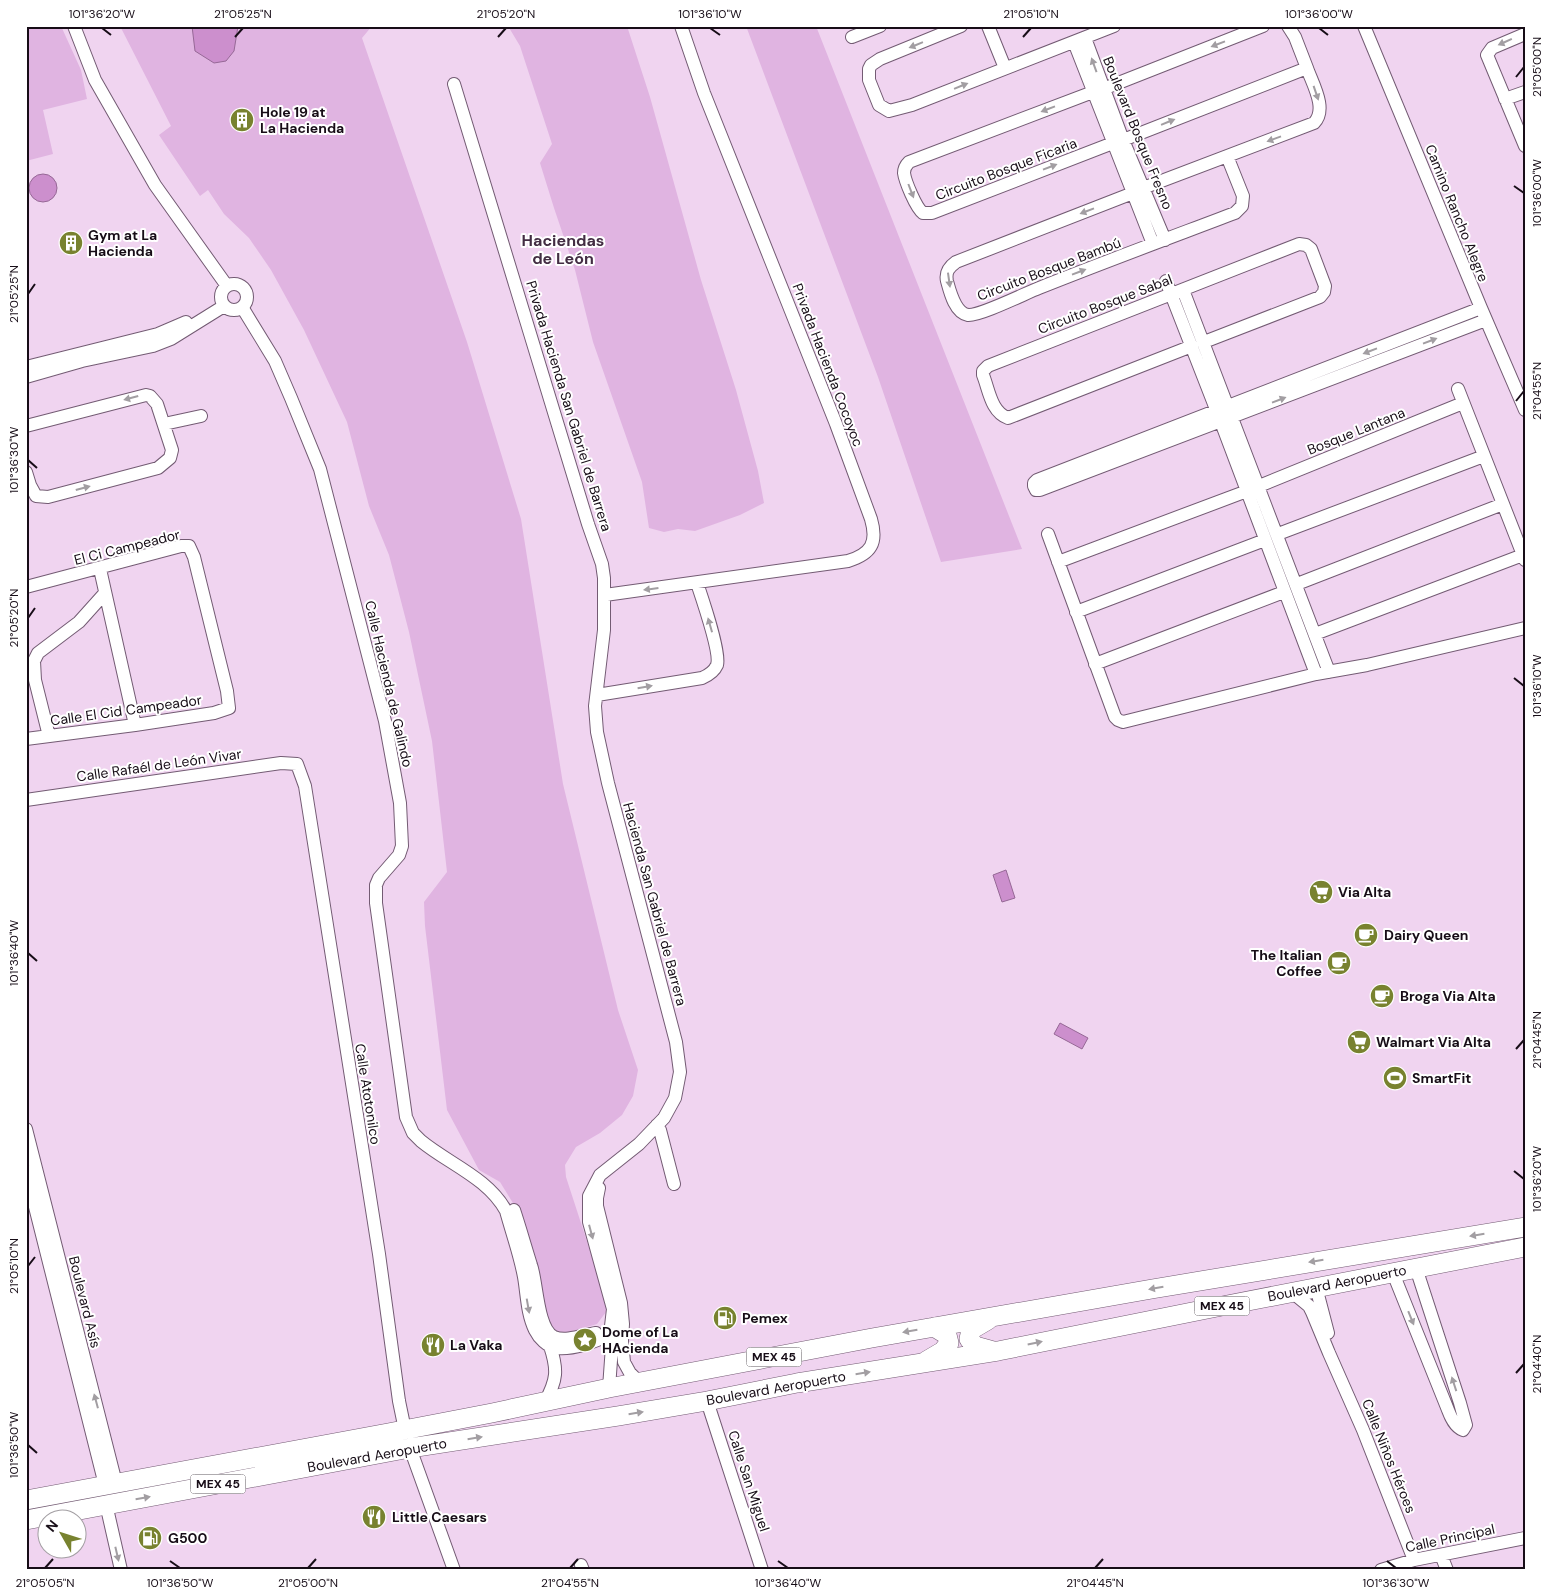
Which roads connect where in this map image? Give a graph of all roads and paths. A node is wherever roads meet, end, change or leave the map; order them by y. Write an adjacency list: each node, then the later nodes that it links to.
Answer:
1 (74, 26): 25 (street)
2 (681, 26): 52 (street, Privada Hacienda Cocoyoc)
3 (880, 26): 11 (street)
4 (961, 26): 13 (street, one-way to 13)
5 (988, 26): 13 (street)
6 (1263, 26): 16 (street, Circuito Bosque Ficaria, one-way to 16)
7 (1288, 26): 14 (street)
8 (1364, 26): 29 (street, Camino Rancho Alegre)
9 (1110, 27): 12 (street)
10 (1525, 34): 18 (street, one-way to 18)
11 (852, 37)
12 (1079, 40): 13 (street); 16 (street, Boulevard Bosque Fresno)
13 (1005, 68)
14 (1307, 68): 19 (street, Circuito Bosque Ficaria, one-way to 14); 21 (street, Circuito Bosque Bambú, one-way to 21)
15 (454, 84): 57 (street, Privada Hacienda San Gabriel de Barrera)
16 (1098, 91): 19 (street, Boulevard Bosque Fresno); 19 (street, Circuito Bosque Ficaria, one-way to 19)
17 (1525, 92): 18 (street)
18 (1505, 99): 20 (street)
19 (1118, 142): 22 (street, Boulevard Bosque Fresno)
20 (1525, 146)
21 (1227, 156): 22 (street, Circuito Bosque Bambú); 23 (street, Circuito Bosque Bambú)
22 (1138, 191): 23 (street, Boulevard Bosque Fresno); 23 (street, Circuito Bosque Bambú, one-way to 23)
23 (1159, 242)
24 (1166, 281): 26 (street)
25 (227, 286): 27 (street); 28 (street)
26 (1177, 292): 30 (street); 30 (street, Circuito Bosque Sabal); 30 (street, Circuito Bosque Sabal)
27 (223, 302): 28 (street); 31 (street)
28 (242, 307): 84 (street, Calle Hacienda de Galindo)
29 (1483, 314): 36 (street, Camino Rancho Alegre); 37 (street)
30 (1198, 344): 37 (street)
31 (82, 357): 32 (street); 33 (street)
32 (26, 367)
33 (26, 377)
34 (1458, 390): 35 (street)
35 (1463, 403): 41 (street); 43 (street, Bosque Lantana)
36 (1525, 410)
37 (1225, 414): 37 (street); 43 (street); 44 (street)
38 (201, 416): 39 (street)
39 (164, 424): 40 (street, one-way to 40); 42 (street, one-way to 39)
40 (26, 426)
41 (1484, 456): 45 (street); 47 (street)
42 (26, 472)
43 (1260, 486): 47 (street)
44 (1247, 491): 48 (street); 50 (street)
45 (1503, 504): 49 (street); 53 (street)
46 (1048, 534): 50 (street)
47 (1278, 534): 53 (street)
48 (1265, 540): 55 (street); 58 (street)
49 (1524, 557): 60 (street)
50 (1058, 562): 58 (street)
51 (100, 569): 54 (street, El Ci Campeador); 56 (street); 65 (street, El Ci Campeador)
52 (697, 583): 57 (street, Privada Hacienda Cocoyoc, one-way to 57); 64 (street, one-way to 52)
53 (1297, 584): 60 (street)
54 (26, 587)
55 (1284, 592): 61 (street); 63 (street)
56 (105, 593): 66 (street); 67 (street)
57 (605, 595): 64 (street, Privada Hacienda San Gabriel de Barrera)
58 (1076, 612): 61 (street)
59 (1525, 628): 62 (street)
60 (1315, 634): 62 (street)
61 (1095, 664): 63 (street)
62 (1329, 672): 63 (street)
63 (1316, 674)
64 (596, 695): 71 (street, Hacienda San Gabriel de Barrera)
65 (229, 708): 66 (street, Calle El Cid Campeador)
66 (135, 726): 67 (street, Calle El Cid Campeador)
67 (49, 736): 68 (street, Calle El Cid Campeador)
68 (26, 739)
69 (297, 764): 70 (street, Calle Rafaél de León Vivar); 92 (street, Calle Atotonilco)
70 (26, 800)
71 (661, 1124): 74 (street); 83 (street)
72 (26, 1128): 73 (street, Boulevard Asís)
73 (29, 1166): 94 (street, Boulevard Asís)
74 (674, 1184)
75 (1525, 1227): 81 (highway, Boulevard Aeropuerto / MEX 45, one-way to 81)
76 (1525, 1247): 77 (highway, Boulevard Aeropuerto / MEX 45)
77 (1416, 1268): 78 (highway, Boulevard Aeropuerto / MEX 45); 78 (street, one-way to 77)
78 (1393, 1273): 79 (highway, Boulevard Aeropuerto / MEX 45)
79 (1316, 1287): 80 (highway, Boulevard Aeropuerto / MEX 45); 87 (street, Calle Niños Héroes)
80 (1292, 1292): 85 (highway, Boulevard Aeropuerto / MEX 45, one-way to 80); 87 (street, Calle Niños Héroes)
81 (1003, 1314): 82 (highway, Boulevard Aeropuerto / MEX 45); 85 (highway)
82 (934, 1327): 86 (highway); 88 (highway, Boulevard Aeropuerto / MEX 45, one-way to 88)
83 (617, 1328): 84 (street); 88 (street); 89 (street)
84 (553, 1342): 91 (street, Calle Hacienda de Galindo)
85 (998, 1351): 86 (highway, Boulevard Aeropuerto / MEX 45)
86 (918, 1365): 90 (highway, Boulevard Aeropuerto / MEX 45, one-way to 86)
87 (1335, 1365): 100 (street, Calle Niños Héroes)
88 (639, 1382): 89 (highway, Boulevard Aeropuerto / MEX 45)
89 (609, 1388): 91 (highway, Boulevard Aeropuerto / MEX 45)
90 (707, 1401): 93 (highway, Boulevard Aeropuerto / MEX 45, one-way to 90); 103 (street, Calle San Miguel)
91 (544, 1402): 92 (highway, Boulevard Aeropuerto / MEX 45)
92 (405, 1430): 94 (highway, Boulevard Aeropuerto / MEX 45)
93 (410, 1448): 96 (highway, Boulevard Aeropuerto / MEX 45, one-way to 93); 102 (street)
94 (111, 1484): 95 (highway, Boulevard Aeropuerto / MEX 45)
95 (26, 1500)
96 (106, 1504): 97 (highway, Boulevard Aeropuerto / MEX 45); 101 (street, one-way to 101)
97 (26, 1520)
98 (1525, 1538): 99 (street, Calle Principal)
99 (1441, 1555): 100 (street, Calle Principal); 105 (street)
100 (1414, 1560): 104 (street, Calle Principal)
101 (121, 1570)
102 (454, 1570)
103 (762, 1570)
104 (1381, 1570)
105 (1447, 1570)

